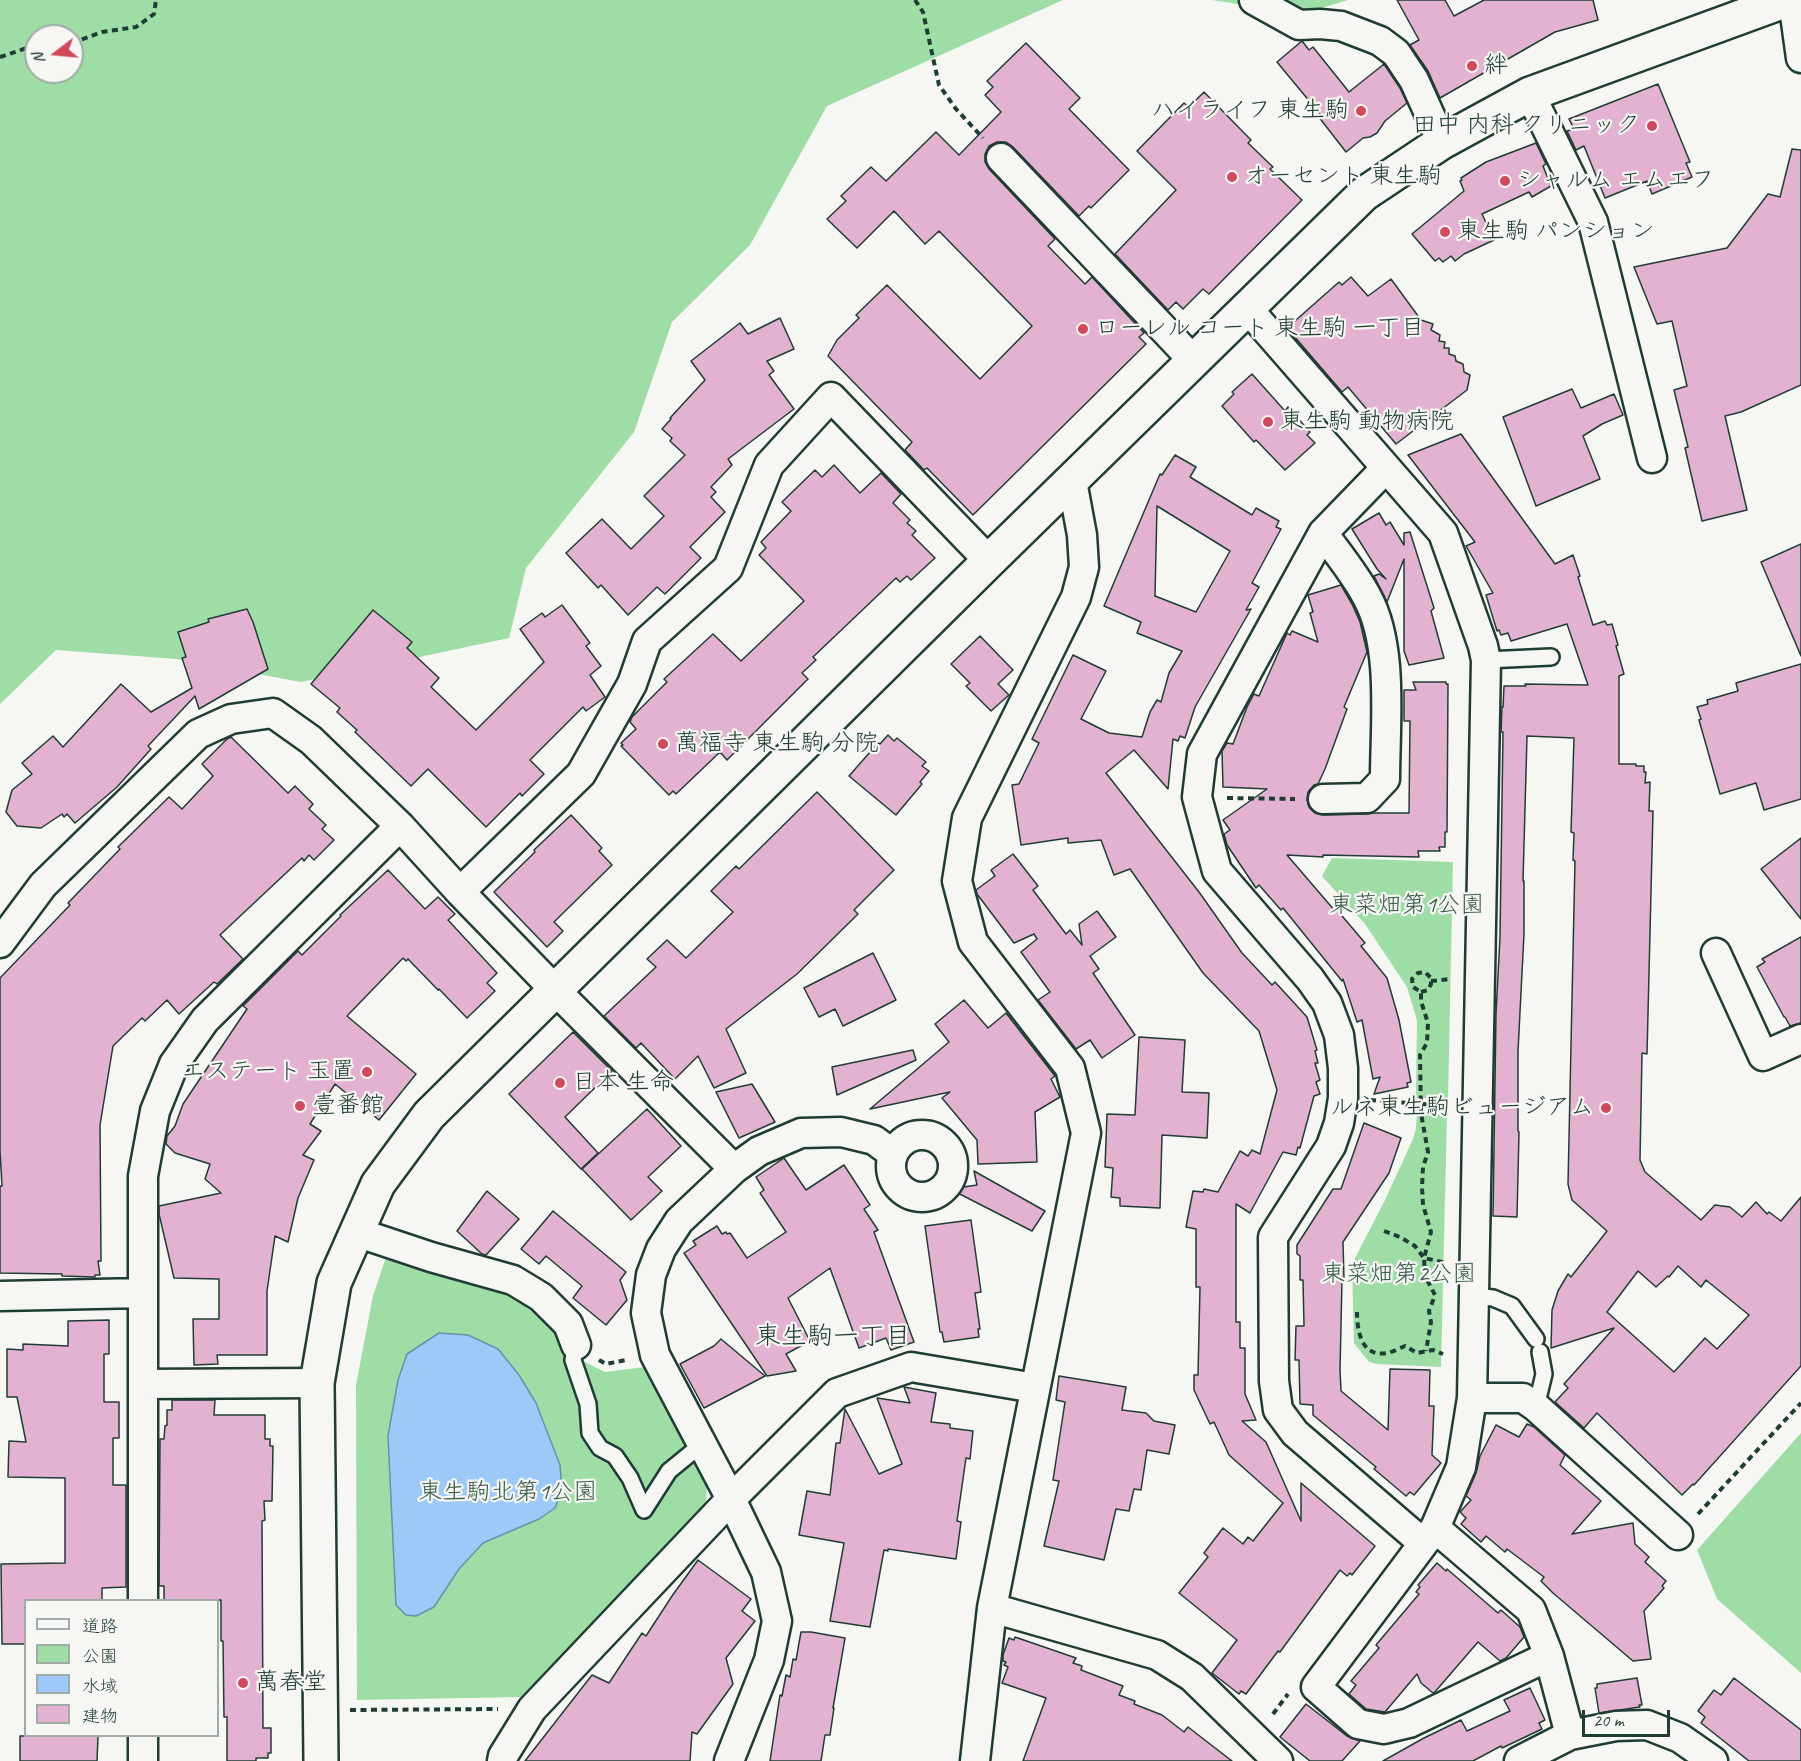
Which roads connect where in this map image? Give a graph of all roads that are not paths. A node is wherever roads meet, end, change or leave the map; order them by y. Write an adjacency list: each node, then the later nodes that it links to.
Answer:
1 (1254, 0): 5 (street)
2 (1779, 2): 3 (street); 4 (street)
3 (1801, 58)
4 (1530, 94): 5 (street); 9 (street)
5 (1442, 142): 7 (street)
6 (1001, 158): 8 (street)
7 (1248, 309): 8 (street); 10 (street)
8 (1193, 360): 11 (street)
9 (1652, 458)
10 (1386, 468): 12 (street); 15 (street)
11 (1072, 481): 13 (street); 32 (street)
12 (1323, 533): 16 (street); 38 (street)
13 (989, 561): 18 (street); 21 (street)
14 (1551, 657): 15 (lane)
15 (1486, 660): 28 (street)
16 (1323, 799)
17 (400, 826): 18 (street); 19 (street); 26 (street)
18 (460, 892): 21 (street)
19 (0, 943)
20 (1716, 953): 22 (street)
21 (556, 991): 24 (street); 25 (street)
22 (1801, 1039)
23 (893, 1154): 24 (street)
24 (734, 1168): 35 (street)
25 (356, 1232): 29 (street); 30 (street)
26 (143, 1293): 27 (street); 31 (street)
27 (0, 1296)
28 (1474, 1296): 33 (street); 34 (lane)
29 (576, 1345): 35 (lane)
30 (317, 1383): 31 (street); 45 (street)
31 (143, 1384): 39 (street)
32 (1035, 1388): 36 (street); 40 (street)
33 (1472, 1398): 34 (street); 38 (street)
34 (1536, 1407): 37 (street)
35 (702, 1444): 36 (street)
36 (731, 1499): 46 (street); 47 (street)
37 (1678, 1535)
38 (1429, 1536): 41 (street); 41 (street)
39 (143, 1599)
40 (992, 1608): 48 (street); 49 (street)
41 (1549, 1656): 42 (street)
42 (1570, 1735): 50 (street); 51 (street)
43 (143, 1737): 44 (street)
44 (143, 1761)
45 (321, 1761)
46 (502, 1761)
47 (729, 1761)
48 (975, 1761)
49 (1278, 1761)
50 (1519, 1761)
51 (1713, 1761)

